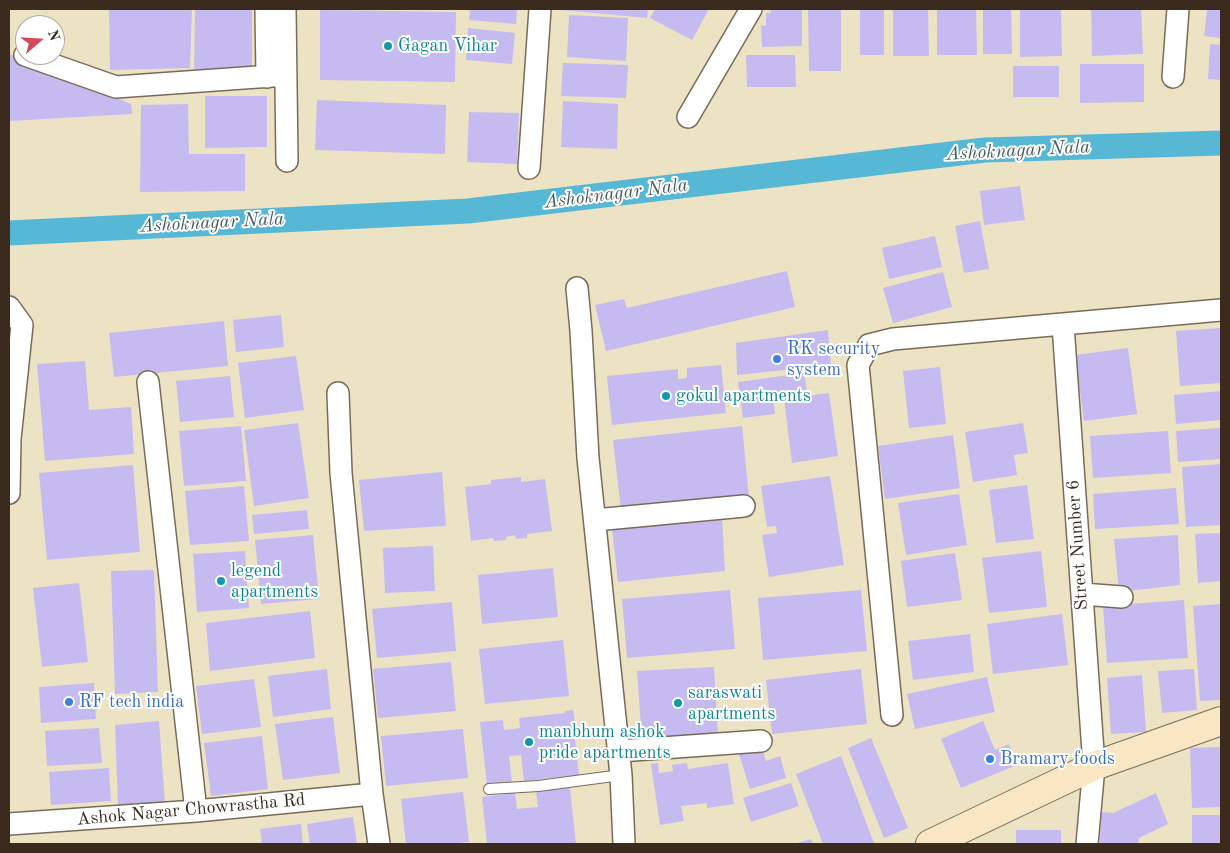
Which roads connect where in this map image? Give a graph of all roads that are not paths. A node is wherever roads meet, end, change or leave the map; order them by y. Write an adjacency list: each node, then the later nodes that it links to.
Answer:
1 (266, 9): 7 (street)
2 (285, 9): 7 (street)
3 (540, 9): 11 (street)
4 (751, 9): 9 (street)
5 (1178, 9): 8 (street)
6 (53, 65): 7 (street)
7 (276, 76): 10 (street)
8 (1173, 77)
9 (688, 117)
10 (287, 161)
11 (529, 168)
12 (577, 288): 22 (street)
13 (9, 306): 15 (street)
14 (1221, 310): 16 (street)
15 (15, 323): 19 (street)
16 (1063, 325): 23 (street, Street Number 6); 25 (street)
17 (148, 382): 33 (street)
18 (338, 393): 32 (street)
19 (10, 439): 20 (street)
20 (9, 493)
21 (744, 506): 22 (street)
22 (595, 520): 28 (street)
23 (1082, 594): 24 (street); 29 (street, Street Number 6)
24 (1122, 596)
25 (892, 715)
26 (1221, 721): 29 (main road)
27 (761, 742): 28 (street)
28 (619, 751): 30 (street)
29 (1094, 766): 37 (main road); 38 (street, Street Number 6)
30 (621, 775): 31 (lane); 36 (street)
31 (489, 789)
32 (372, 794): 33 (street, Ashok Nagar Chowrastha Rd); 35 (street)
33 (196, 811): 34 (street, Ashok Nagar Chowrastha Rd)
34 (9, 824)
35 (379, 844)
36 (624, 844)
37 (930, 844)
38 (1087, 844)

